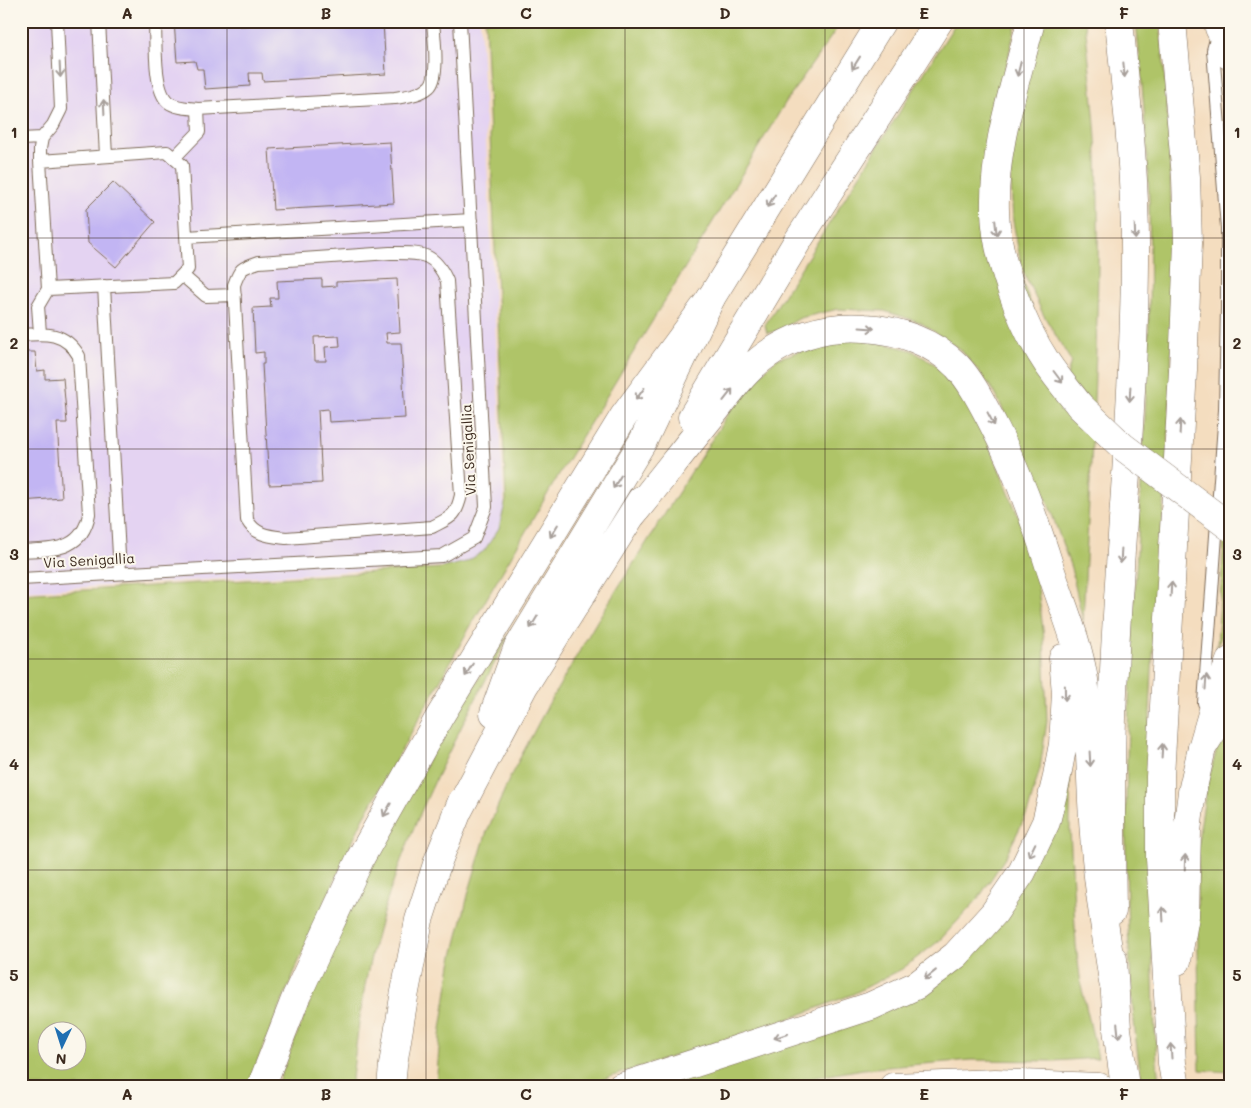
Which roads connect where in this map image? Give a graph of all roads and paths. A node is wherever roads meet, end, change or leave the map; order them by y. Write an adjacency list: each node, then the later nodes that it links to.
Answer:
1 (58, 21): 14 (lane, one-way to 14)
2 (99, 21): 16 (lane, one-way to 2)
3 (155, 21): 13 (lane)
4 (433, 21): 13 (lane)
5 (460, 21): 19 (lane, Via Senigallia)
6 (882, 21): 25 (main road, one-way to 25)
7 (939, 21): 28 (main road)
8 (1031, 21): 29 (main road, one-way to 29, bridge)
9 (1119, 21): 38 (main road, one-way to 38)
10 (1172, 21): 39 (main road, one-way to 10)
11 (1219, 25): 12 (main road); 36 (lane, one-way to 11)
12 (1230, 56)
13 (198, 109): 17 (lane)
14 (42, 138): 15 (lane); 18 (lane)
15 (21, 139)
16 (106, 156): 17 (lane); 18 (lane)
17 (174, 158): 20 (lane)
18 (40, 161): 23 (lane)
19 (471, 220): 20 (lane); 31 (lane, Via Senigallia)
20 (186, 237): 21 (lane)
21 (182, 275): 22 (lane); 24 (lane)
22 (104, 286): 23 (lane); 31 (lane)
23 (48, 289): 27 (lane)
24 (235, 295): 24 (lane)
25 (711, 298): 37 (main road, one-way to 37); 40 (main road, one-way to 40)
26 (21, 334): 27 (lane)
27 (40, 334): 30 (lane)
28 (632, 515): 33 (main road, one-way to 33); 37 (main road)
29 (1230, 527)
30 (21, 551)
31 (120, 573): 32 (lane, Via Senigallia)
32 (21, 579)
33 (1058, 592): 38 (main road, one-way to 38); 42 (main road, one-way to 42)
34 (1230, 661): 36 (main road)
35 (1230, 710): 36 (main road)
36 (1202, 748): 39 (main road, one-way to 36)
37 (455, 817): 41 (main road)
38 (1113, 982): 45 (main road, one-way to 45)
39 (1169, 1015): 46 (main road, one-way to 39)
40 (261, 1087)
41 (391, 1087)
42 (621, 1087)
43 (893, 1087): 44 (main road)
44 (1099, 1087)
45 (1125, 1087)
46 (1176, 1087)

